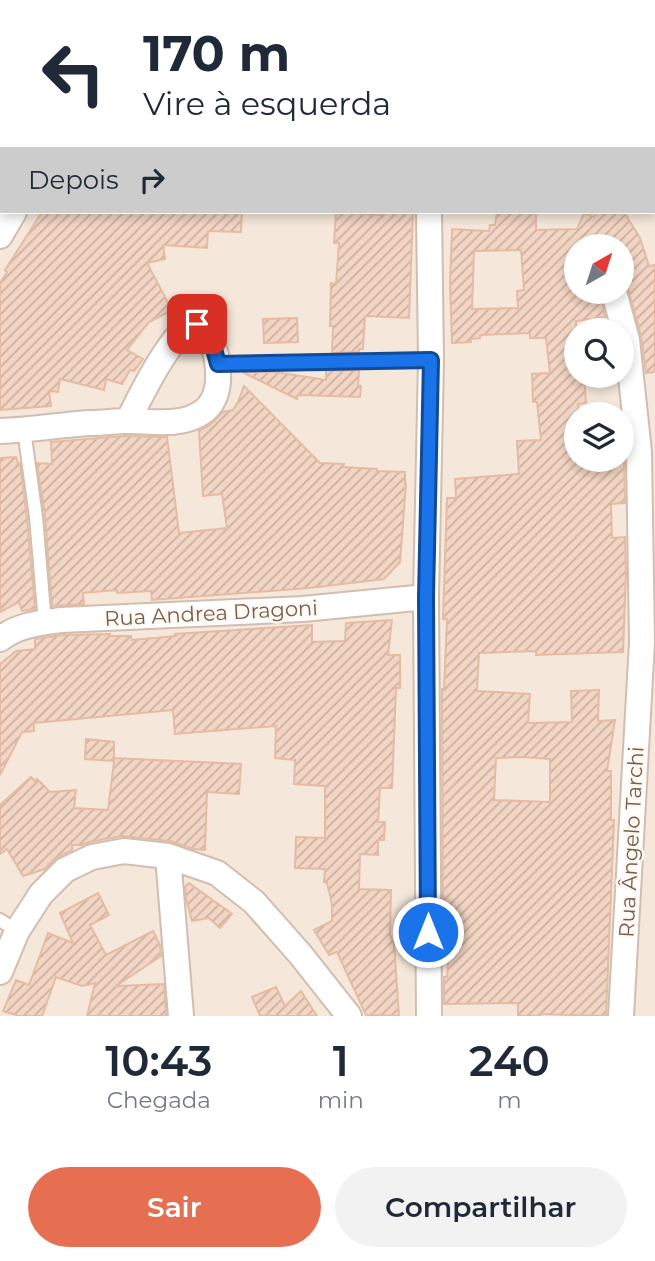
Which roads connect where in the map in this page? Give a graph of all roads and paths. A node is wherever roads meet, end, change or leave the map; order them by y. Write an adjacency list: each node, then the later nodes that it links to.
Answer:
1 (13, 214): 3 (street)
2 (429, 214): 5 (street)
3 (0, 236)
4 (617, 304): 18 (street, Rua Ângelo Tarchi)
5 (431, 360): 6 (lane); 9 (street)
6 (218, 364): 7 (street); 7 (street)
7 (128, 421): 8 (street)
8 (12, 430): 10 (lane)
9 (426, 597): 10 (street, Rua Andrea Dragoni); 17 (street)
10 (45, 622): 11 (street, Rua Andrea Dragoni)
11 (0, 639)
12 (168, 856): 13 (street); 15 (street); 16 (street)
13 (8, 925): 14 (street)
14 (0, 972)
15 (181, 1016)
16 (349, 1016)
17 (429, 1016)
18 (621, 1016)

